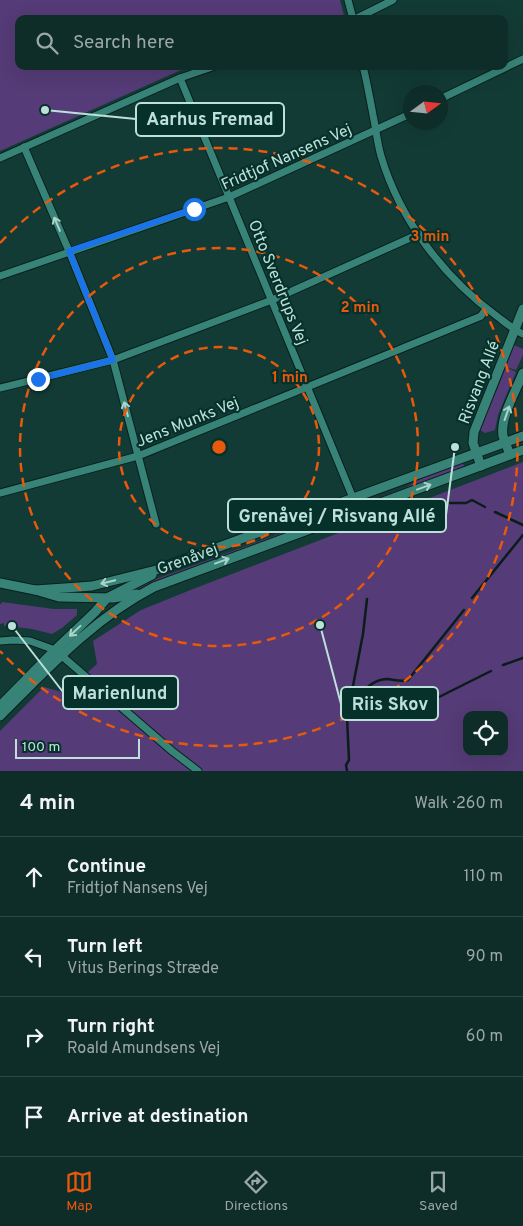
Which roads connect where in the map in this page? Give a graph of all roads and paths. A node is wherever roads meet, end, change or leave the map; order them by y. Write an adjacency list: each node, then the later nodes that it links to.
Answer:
1 (348, 0): 3 (street)
2 (393, 0): 4 (street)
3 (353, 15)
4 (362, 15)
5 (523, 59): 6 (street)
6 (508, 66)
7 (203, 70): 10 (street)
8 (364, 70): 13 (street)
9 (500, 70): 11 (street)
10 (180, 78): 14 (street); 16 (street, Otto Sverdrups Vej)
11 (448, 95)
12 (403, 117): 13 (street, Fridtjof Nansens Vej)
13 (375, 131): 16 (street, Fridtjof Nansens Vej); 17 (street)
14 (24, 147): 15 (street); 18 (street, one-way to 14)
15 (0, 158)
16 (229, 197): 18 (street, Fridtjof Nansens Vej); 20 (street, Otto Sverdrups Vej)
17 (419, 234): 20 (street); 21 (street)
18 (69, 251): 19 (street, Fridtjof Nansens Vej); 24 (street)
19 (0, 276)
20 (272, 300): 24 (street); 27 (street, Otto Sverdrups Vej)
21 (486, 309): 23 (street); 27 (street, Jens Munks Vej)
22 (523, 309): 23 (street, Risvang Allé)
23 (519, 332): 32 (street, Risvang Allé)
24 (113, 360): 28 (street); 34 (street, one-way to 24)
25 (523, 373): 26 (street)
26 (521, 384): 30 (street, one-way to 26)
27 (307, 387): 34 (street, Jens Munks Vej); 37 (street, Otto Sverdrups Vej)
28 (0, 388)
29 (523, 436): 30 (street, Grenåvej)
30 (505, 442): 32 (street, Grenåvej); 33 (street)
31 (523, 450): 33 (street, Grenåvej)
32 (476, 452): 35 (street, Risvang Allé); 37 (street, Grenåvej)
33 (510, 455): 35 (street, Grenåvej)
34 (138, 456): 36 (street, Jens Munks Vej); 38 (street)
35 (480, 466): 42 (street, Grenåvej, one-way to 35)
36 (0, 492)
37 (353, 498): 39 (street, Grenåvej)
38 (156, 524)
39 (172, 564): 41 (street, one-way to 41); 44 (street)
40 (0, 583): 41 (street)
41 (35, 590): 43 (street)
42 (144, 592): 44 (street); 47 (street)
43 (88, 598): 44 (street); 45 (street)
44 (107, 598): 45 (street)
45 (95, 612): 47 (street, one-way to 47)
46 (0, 641): 47 (street)
47 (58, 653): 48 (street); 49 (street); 50 (street)
48 (0, 706)
49 (0, 716)
50 (198, 771)

